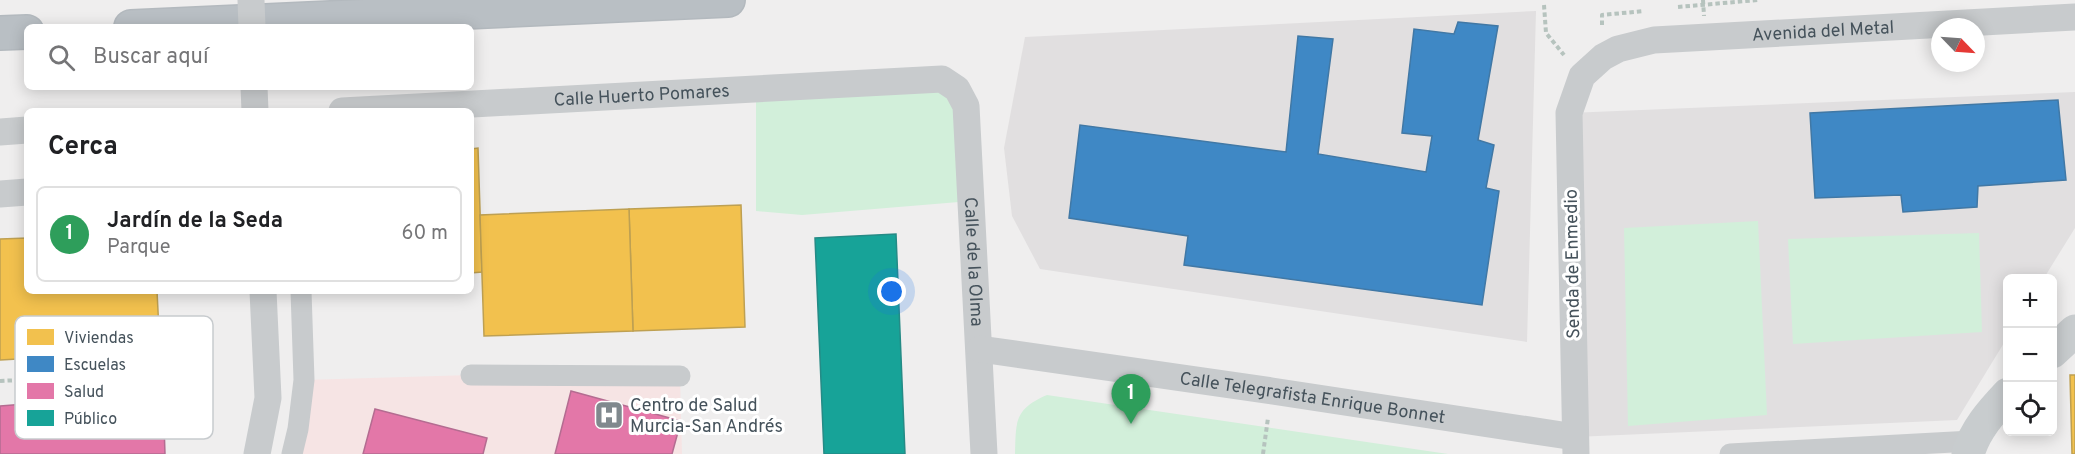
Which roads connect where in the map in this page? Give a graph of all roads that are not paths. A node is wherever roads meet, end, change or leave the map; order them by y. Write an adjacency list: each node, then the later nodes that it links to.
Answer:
1 (251, 0): 5 (street, bridge)
2 (728, 0): 4 (highway)
3 (2075, 17): 8 (street, Avenida del Metal)
4 (197, 24)
5 (252, 24)
6 (24, 32): 7 (highway)
7 (0, 33)
8 (1582, 76): 25 (street, Senda de Enmedio)
9 (942, 79): 12 (street, Calle Huerto Pomares); 21 (street, Calle de la Olma)
10 (254, 90): 11 (street)
11 (255, 108)
12 (398, 108)
13 (24, 130): 14 (street)
14 (0, 132)
15 (24, 192): 16 (street)
16 (0, 194)
17 (263, 294): 27 (street)
18 (301, 294): 28 (street)
19 (2075, 331): 20 (main road)
20 (2057, 347)
21 (980, 349): 25 (street, Calle Telegrafista Enrique Bonnet); 29 (street, Calle de la Olma)
22 (471, 375): 23 (street)
23 (680, 376)
24 (2003, 399): 26 (main road)
25 (1576, 446)
26 (1970, 448): 30 (street)
27 (257, 454)
28 (292, 454)
29 (984, 454)
30 (1730, 454)

